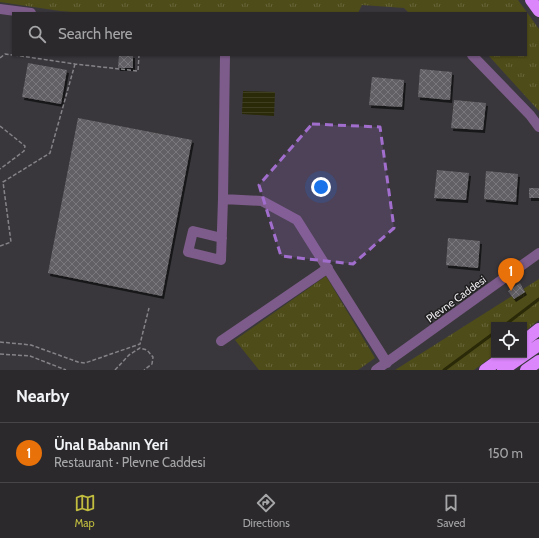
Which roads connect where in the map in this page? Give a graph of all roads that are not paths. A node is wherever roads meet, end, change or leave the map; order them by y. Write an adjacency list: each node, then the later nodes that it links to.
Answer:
1 (531, 0): 3 (highway)
2 (0, 9): 4 (street)
3 (539, 11)
4 (22, 12)
5 (224, 56): 8 (street)
6 (473, 56): 7 (street)
7 (539, 128)
8 (223, 199): 9 (street); 11 (street)
9 (222, 238)
10 (539, 253): 18 (street, Plevne Caddesi)
11 (328, 268): 14 (street); 18 (street)
12 (539, 329): 13 (highway)
13 (527, 339)
14 (221, 341)
15 (539, 345): 21 (highway)
16 (502, 358): 20 (highway)
17 (539, 361): 22 (highway)
18 (387, 363): 19 (street, Plevne Caddesi)
19 (376, 370)
20 (485, 370)
21 (503, 370)
22 (526, 370)

